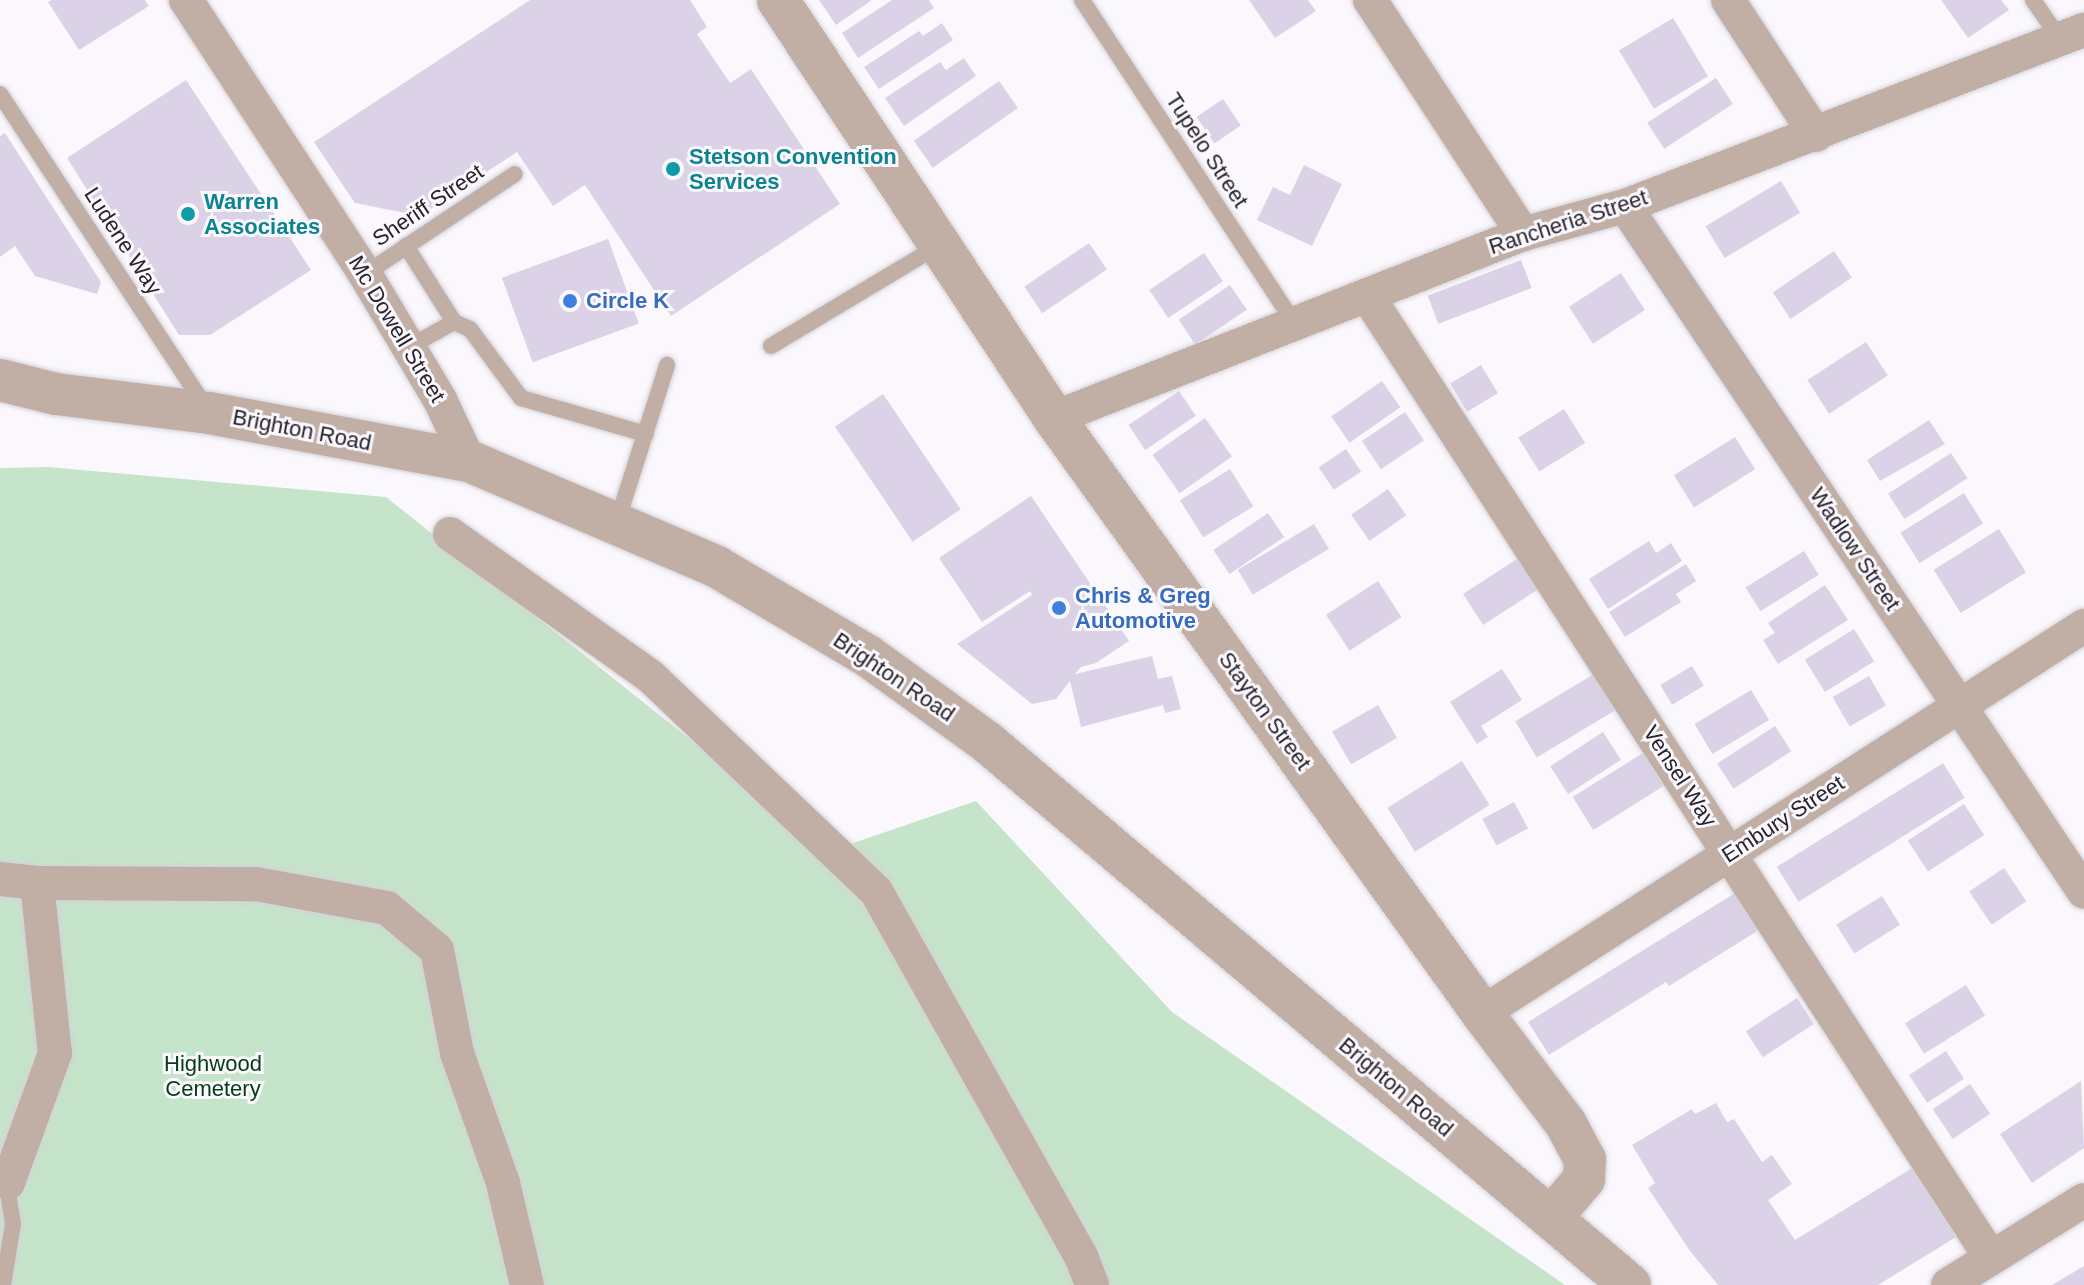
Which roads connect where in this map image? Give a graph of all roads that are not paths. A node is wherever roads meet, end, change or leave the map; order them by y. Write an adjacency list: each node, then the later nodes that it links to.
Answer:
1 (186, 0): 15 (street, Mc Dowell Street)
2 (778, 0): 14 (street, Stayton Street)
3 (1082, 0): 18 (lane, Tupelo Street)
4 (1370, 0): 12 (street)
5 (1728, 0): 9 (street)
6 (2033, 0): 7 (lane)
7 (2072, 35): 9 (street, Rancheria Street)
8 (0, 94): 23 (lane, Ludene Way)
9 (1816, 135): 11 (street, Rancheria Street)
10 (515, 174): 13 (lane, Sheriff Street)
11 (1625, 206): 12 (street, Rancheria Street); 30 (street, Wadlow Street)
12 (1523, 234): 16 (street, Rancheria Street)
13 (406, 246): 15 (lane, Sheriff Street); 17 (lane)
14 (938, 246): 19 (lane); 24 (street, Stayton Street)
15 (365, 274): 20 (street, Mc Dowell Street)
16 (1367, 295): 18 (street, Rancheria Street); 31 (street, Vensel Way)
17 (454, 322): 20 (lane); 25 (lane)
18 (1295, 324): 24 (street, Rancheria Street)
19 (771, 346)
20 (409, 347): 26 (street, Mc Dowell Street)
21 (667, 365): 25 (lane)
22 (0, 380): 23 (street, Brighton Road)
23 (209, 413): 26 (street, Brighton Road)
24 (1054, 418): 35 (street, Stayton Street)
25 (646, 434): 27 (lane)
26 (469, 461): 27 (street, Brighton Road)
27 (617, 524): 38 (street, Brighton Road)
28 (450, 534): 42 (street)
29 (2084, 626): 30 (street, Embury Street)
30 (1960, 705): 31 (street, Embury Street); 34 (street, Wadlow Street)
31 (1730, 853): 35 (street, Embury Street); 39 (street, Vensel Way)
32 (0, 879): 33 (street)
33 (37, 883): 36 (street); 41 (street)
34 (2084, 892)
35 (1482, 1013): 38 (street, Stayton Street)
36 (4, 1179): 40 (lane)
37 (2084, 1200): 39 (street)
38 (1551, 1218): 43 (street, Brighton Road)
39 (1991, 1258): 44 (street)
40 (3, 1285)
41 (527, 1285)
42 (1092, 1285)
43 (1630, 1285)
44 (1948, 1285)

